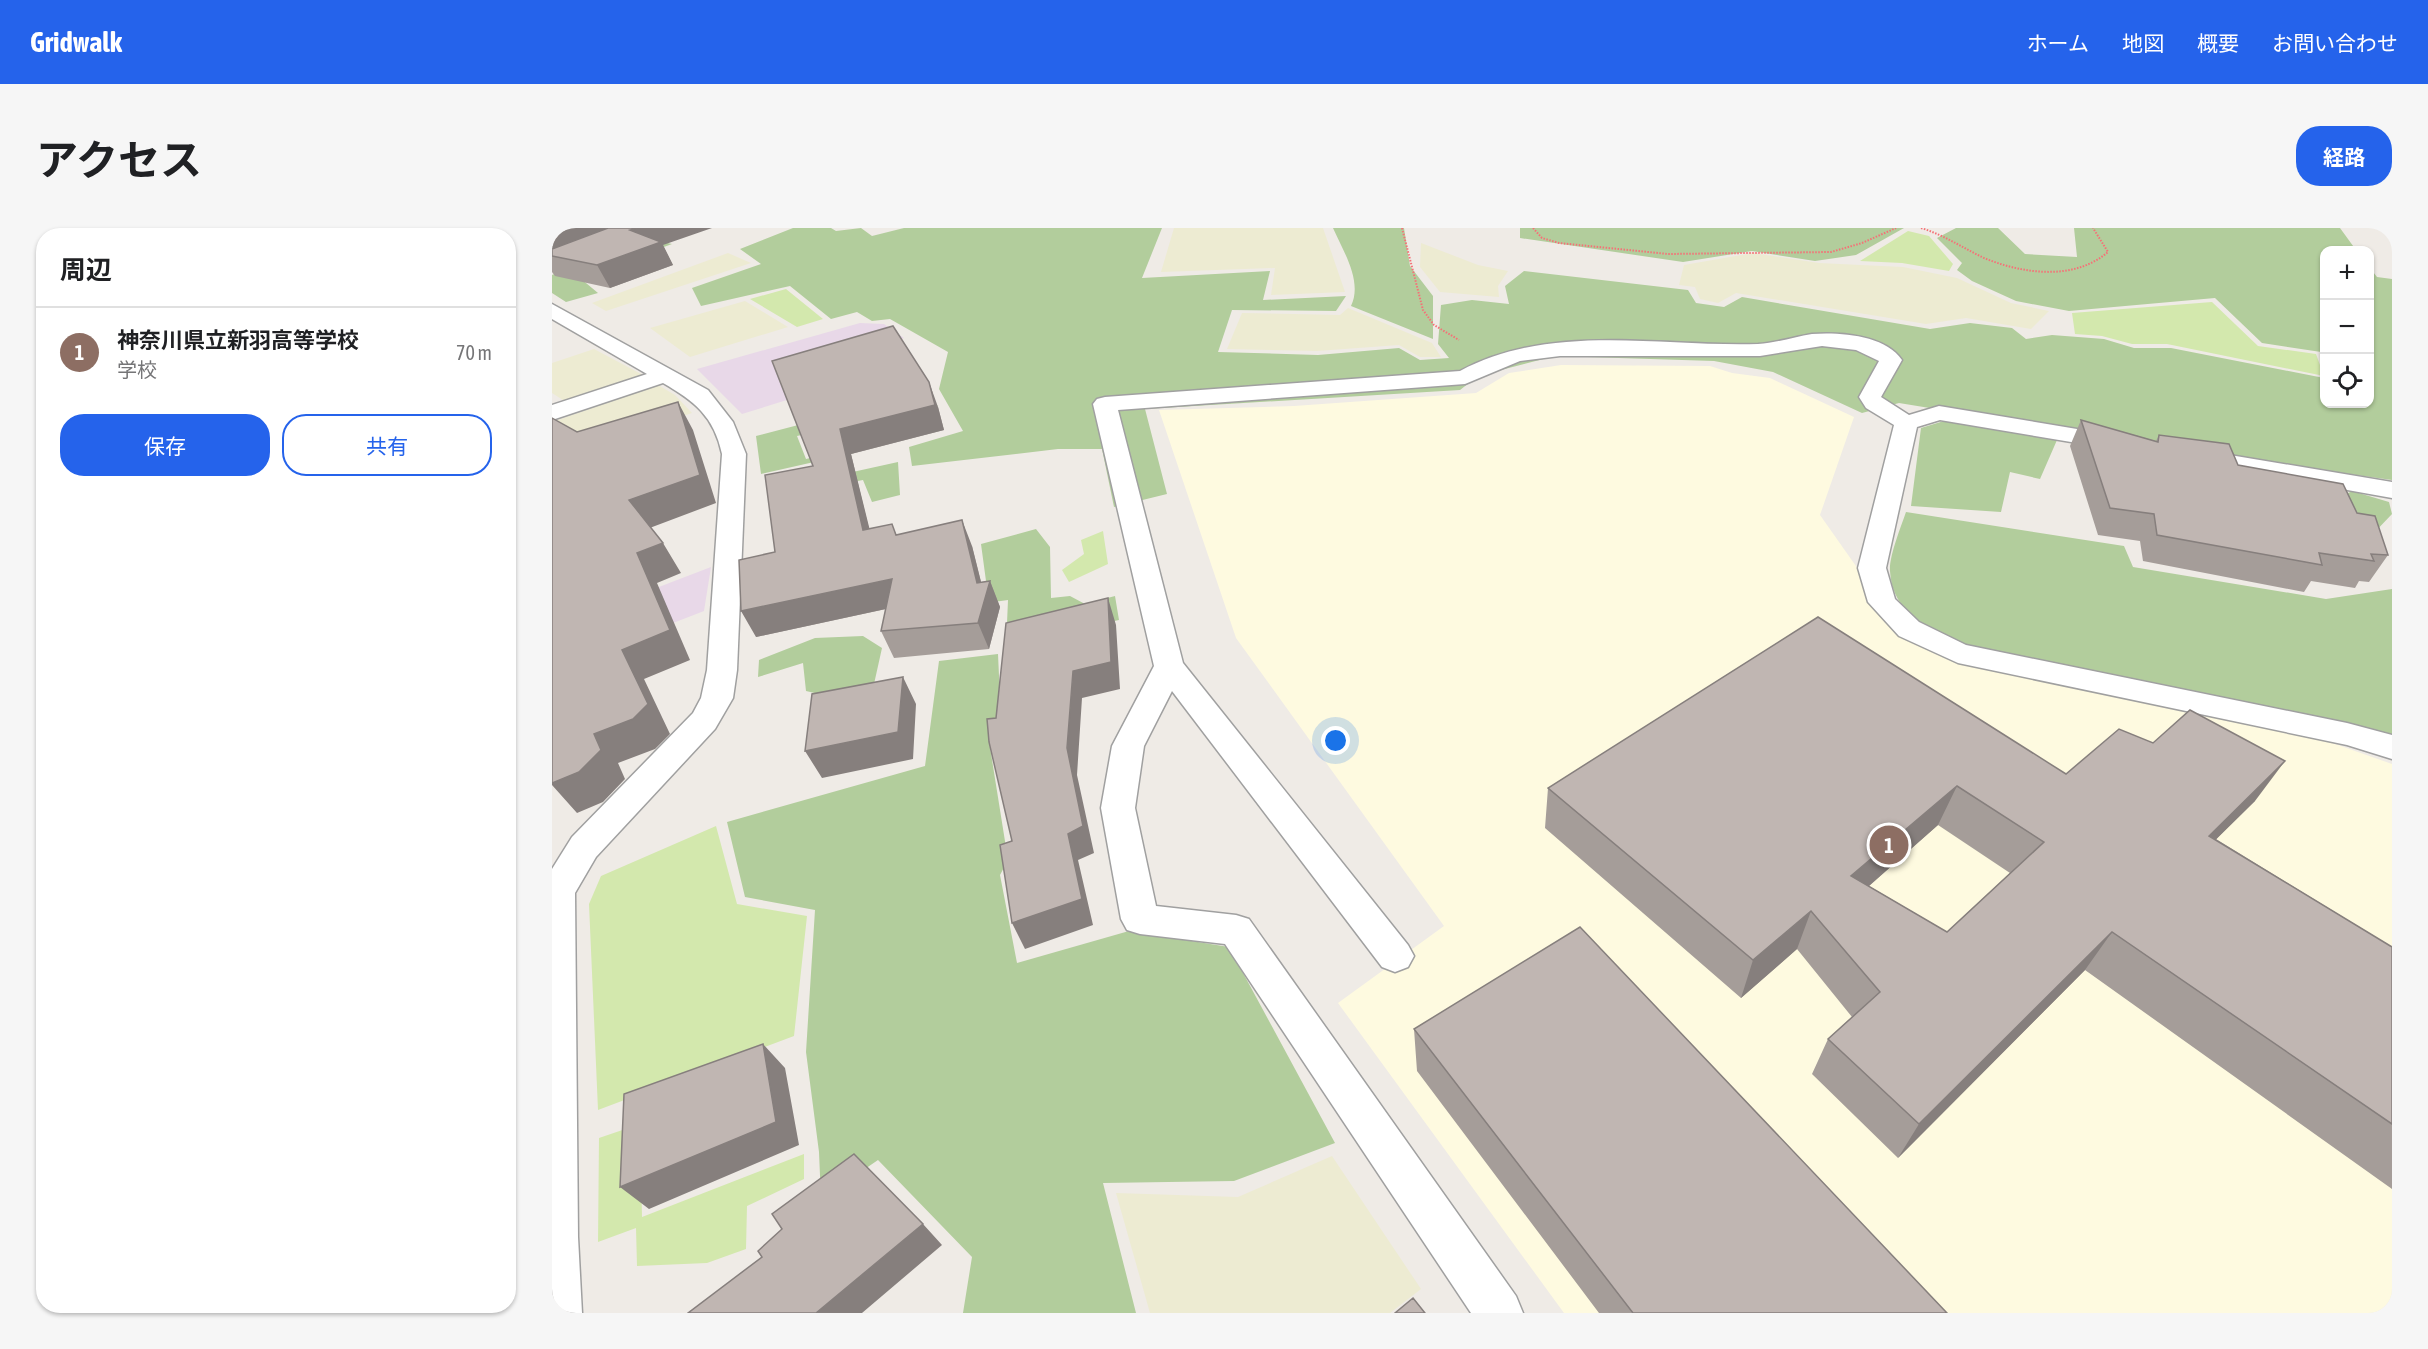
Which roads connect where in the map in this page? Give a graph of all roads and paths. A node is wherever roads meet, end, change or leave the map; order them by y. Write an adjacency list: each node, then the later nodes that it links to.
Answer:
1 (1402, 228): 7 (path)
2 (1533, 228): 3 (path)
3 (1896, 228)
4 (1921, 228): 5 (path)
5 (2093, 228)
6 (552, 310): 8 (street)
7 (1500, 358): 10 (street); 14 (street)
8 (665, 375): 9 (street); 16 (street)
9 (552, 413)
10 (1906, 423): 11 (street); 15 (street)
11 (2136, 446)
12 (2171, 452): 13 (street)
13 (2392, 489)
14 (1169, 666): 17 (street); 19 (street)
15 (2392, 747)
16 (554, 877): 18 (street)
17 (1395, 956)
18 (558, 1313)
19 (1499, 1313)

